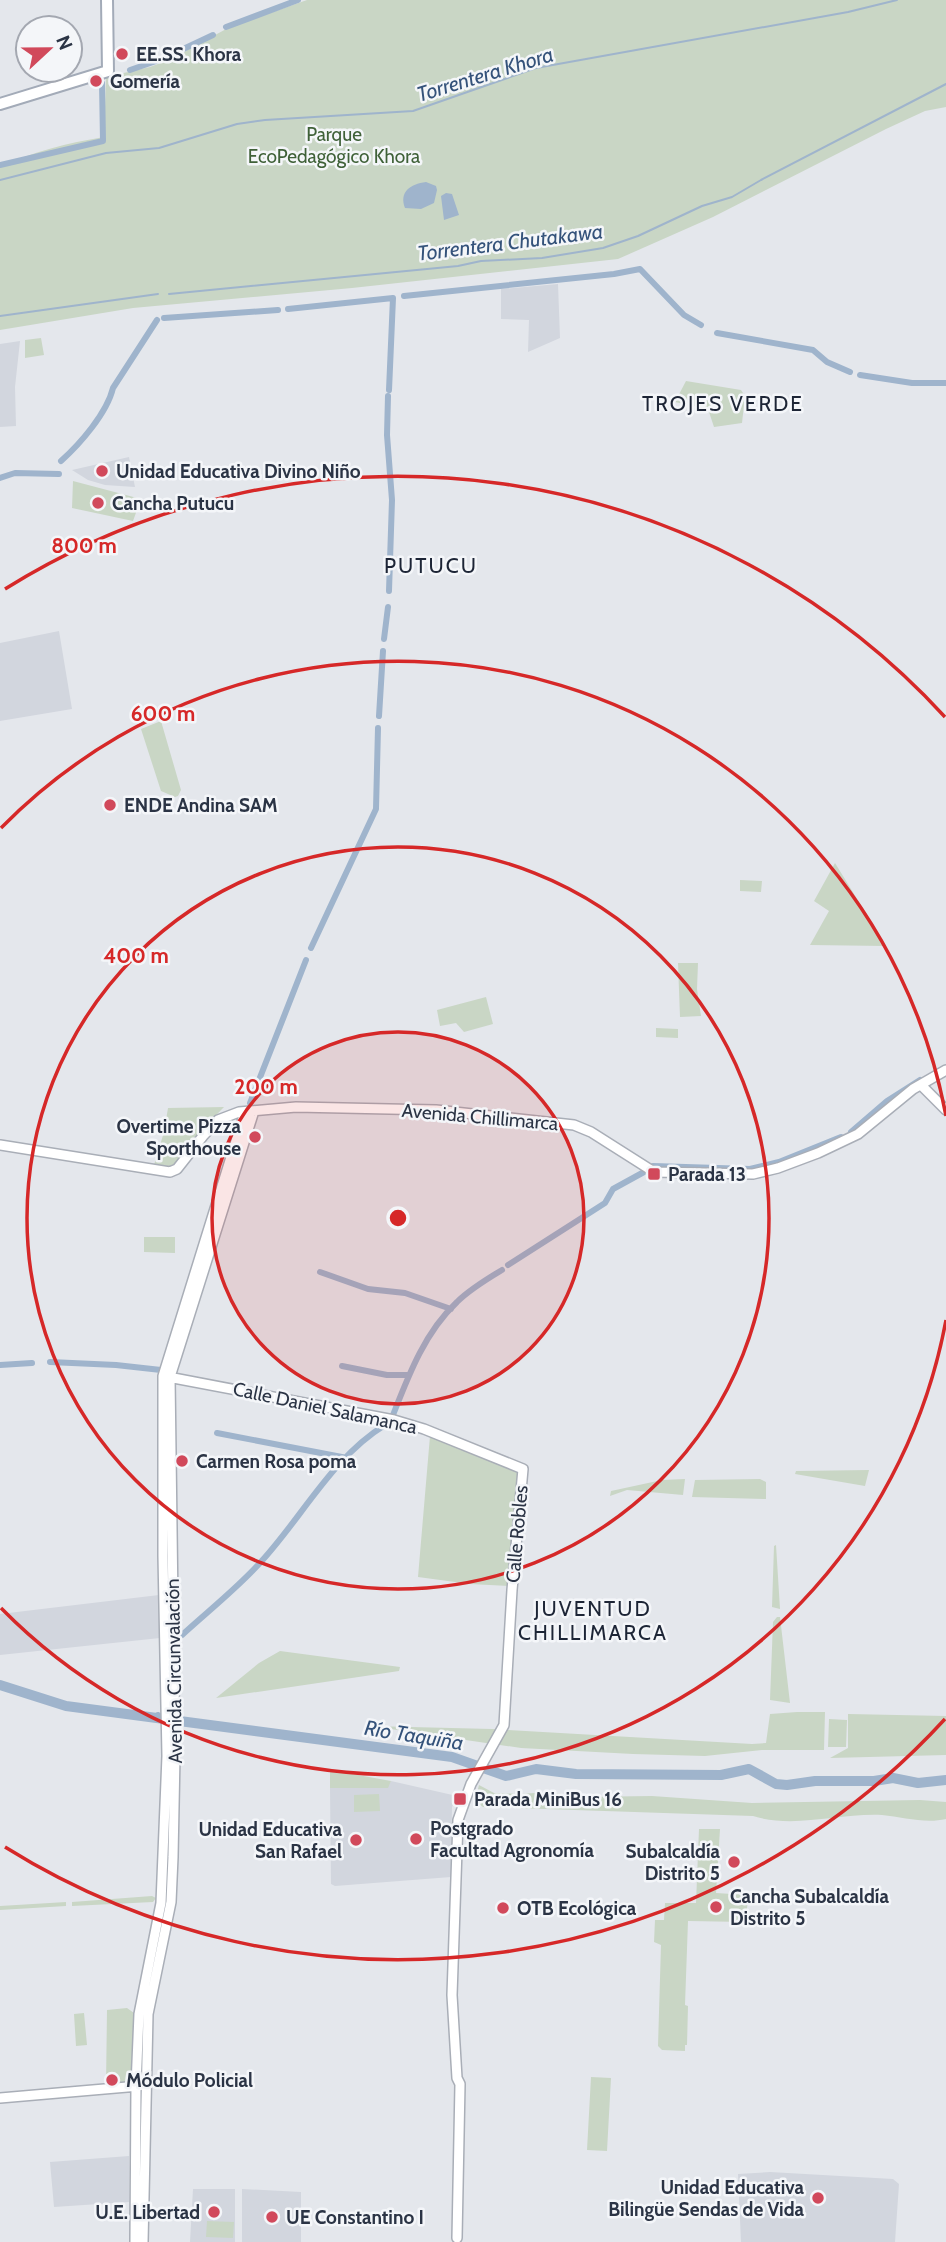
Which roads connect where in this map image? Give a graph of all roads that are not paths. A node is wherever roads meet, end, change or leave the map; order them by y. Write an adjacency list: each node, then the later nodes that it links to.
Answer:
1 (107, 0): 2 (main road)
2 (0, 104)
3 (946, 1070): 4 (street, Avenida Chillimarca)
4 (921, 1085): 5 (street); 6 (street, Avenida Chillimarca)
5 (946, 1110)
6 (249, 1112): 7 (street, Avenida Chillimarca); 8 (street, Avenida Circunvalación)
7 (0, 1145)
8 (166, 1376): 9 (street, Calle Daniel Salamanca); 10 (street, Avenida Circunvalación)
9 (523, 1469): 12 (street, Calle Robles)
10 (140, 2086): 11 (street); 13 (street, Avenida Circunvalación); 14 (street, Avenida Circunvalación)
11 (0, 2098)
12 (457, 2238)
13 (135, 2242)
14 (143, 2242)

